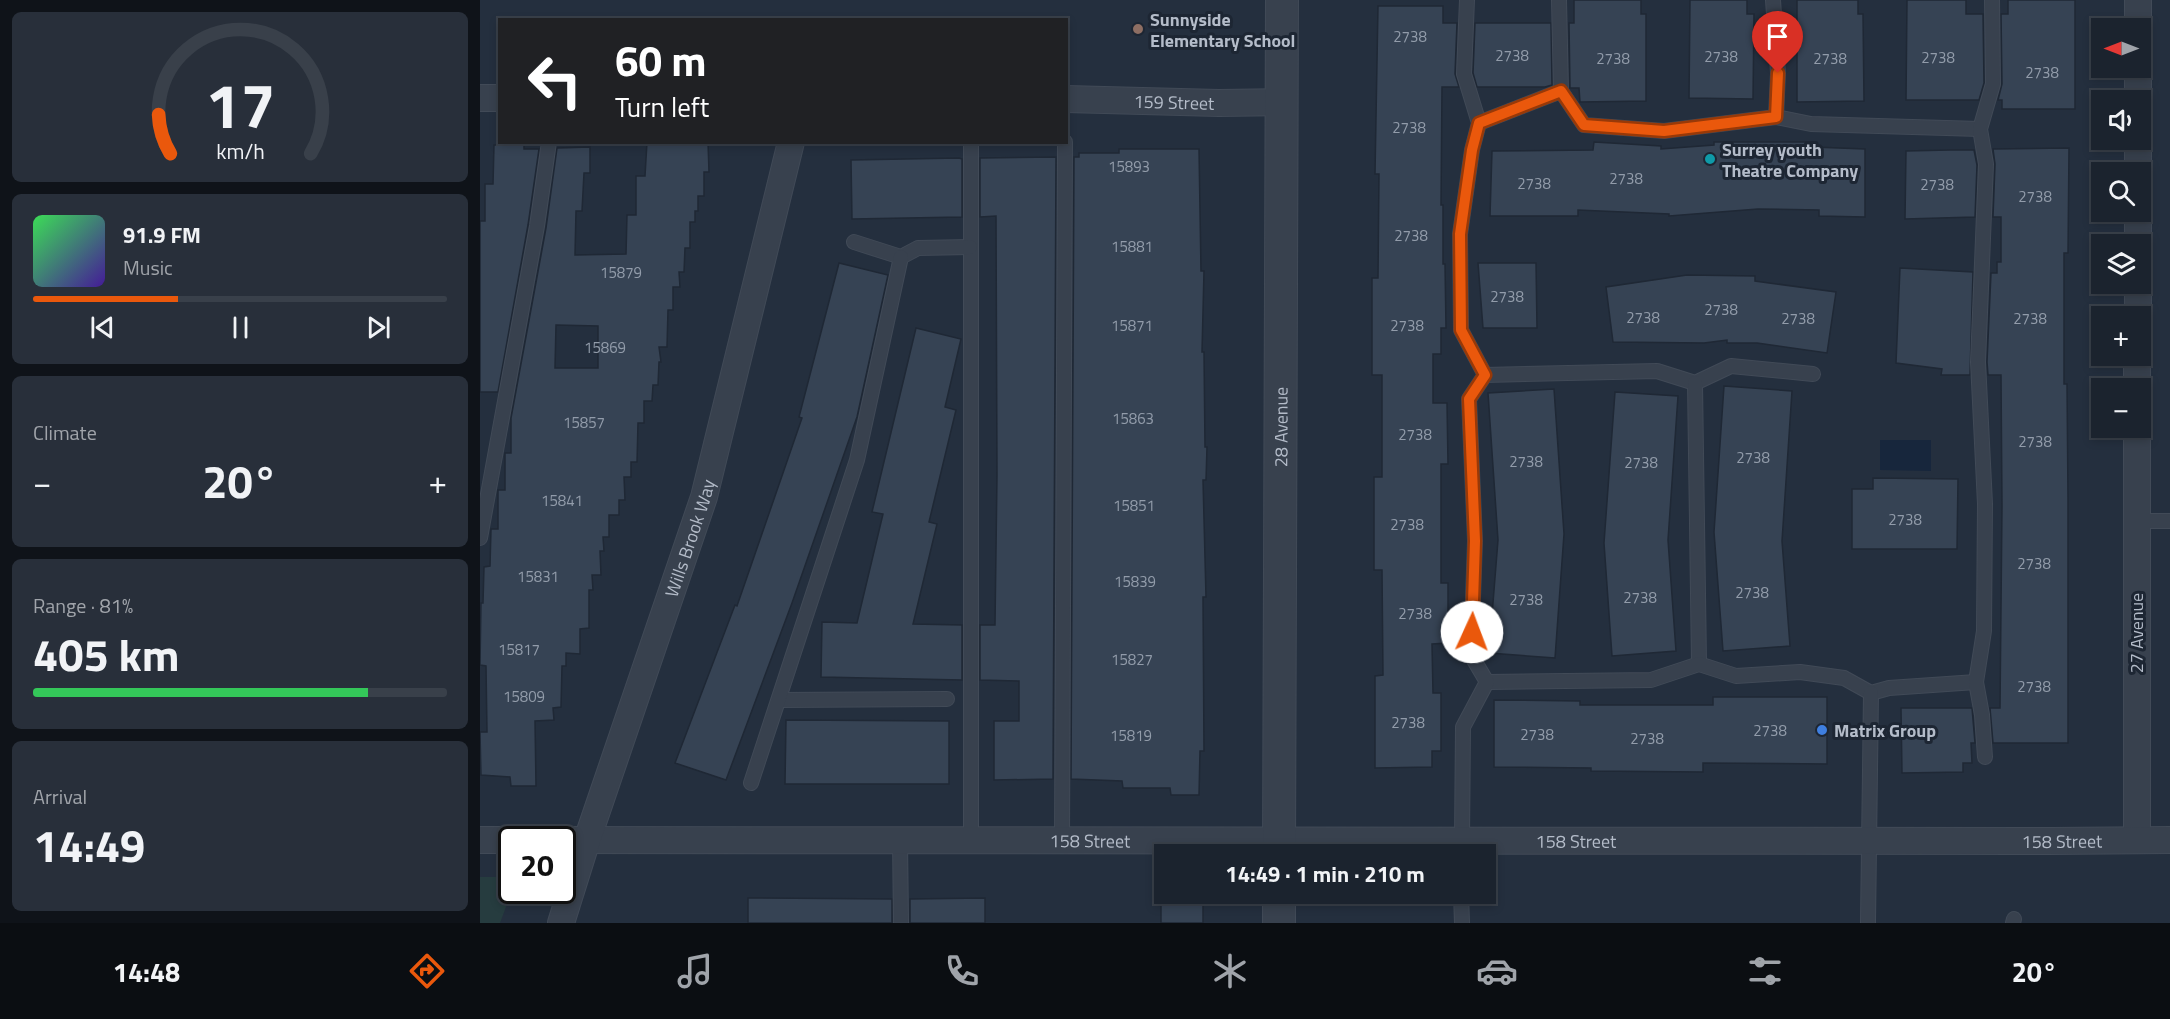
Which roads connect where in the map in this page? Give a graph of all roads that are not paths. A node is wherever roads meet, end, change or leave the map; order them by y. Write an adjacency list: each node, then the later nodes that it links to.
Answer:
1 (1282, 0): 12 (street, 28 Avenue)
2 (1467, 0): 14 (lane)
3 (1558, 0): 8 (lane)
4 (1773, 0): 13 (lane)
5 (1992, 0): 15 (lane)
6 (2138, 0): 7 (street)
7 (2138, 18)
8 (1561, 91): 13 (lane); 14 (lane)
9 (480, 98): 10 (street)
10 (498, 98)
11 (1068, 99): 12 (street, 159 Street)
12 (1281, 102): 48 (street, 28 Avenue)
13 (1776, 117): 15 (lane)
14 (1479, 123): 24 (lane)
15 (1980, 129): 32 (lane)
16 (549, 144): 29 (lane)
17 (790, 144): 40 (street, Wills Brook Way)
18 (971, 144): 21 (lane)
19 (1065, 144): 43 (lane)
20 (854, 242): 22 (lane)
21 (970, 247): 22 (lane); 42 (lane)
22 (901, 257): 35 (lane)
23 (1813, 374): 25 (lane)
24 (1485, 375): 25 (lane); 31 (lane)
25 (1695, 383): 30 (lane)
26 (2137, 438): 27 (street, 27 Avenue)
27 (2136, 521): 28 (lane); 38 (street, 27 Avenue)
28 (2170, 521)
29 (480, 538)
30 (1699, 664): 31 (lane); 33 (lane)
31 (1486, 682): 44 (lane)
32 (1976, 682): 33 (lane); 36 (lane)
33 (1871, 693): 45 (lane)
34 (947, 699): 35 (lane)
35 (779, 700): 37 (lane)
36 (1985, 757)
37 (751, 783)
38 (2137, 839): 45 (street, 158 Street); 46 (street, 158 Street)
39 (480, 840): 40 (street, 158 Street)
40 (587, 840): 41 (street, 158 Street); 52 (street, Wills Brook Way)
41 (900, 840): 42 (street, 158 Street); 53 (lane)
42 (971, 840): 43 (street, 158 Street)
43 (1062, 840): 47 (street, 158 Street)
44 (1462, 840): 45 (street, 158 Street); 49 (street, 158 Street)
45 (1868, 840): 56 (lane)
46 (2170, 840)
47 (1186, 844)
48 (1279, 844)
49 (1357, 844)
50 (1279, 904): 54 (street)
51 (1461, 904): 55 (lane)
52 (561, 923)
53 (901, 923)
54 (1279, 923)
55 (1462, 923)
56 (1868, 923)

